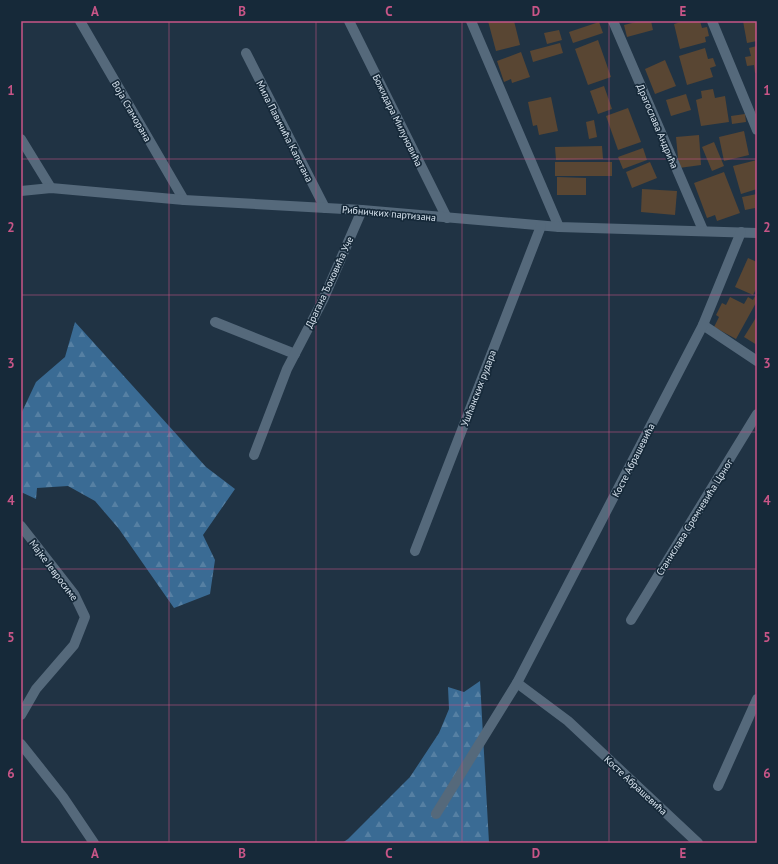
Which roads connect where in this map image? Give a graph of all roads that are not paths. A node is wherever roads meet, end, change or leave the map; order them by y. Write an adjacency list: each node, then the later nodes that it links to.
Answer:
1 (80, 21): 11 (street, Воја Стаморана)
2 (350, 21): 14 (street, Божидара Милуновића)
3 (471, 21): 16 (street)
4 (613, 21): 17 (street, Драгослава Андрића)
5 (712, 21): 7 (street)
6 (246, 53): 12 (street, Мила Павичића Капетана)
7 (757, 130)
8 (21, 139): 9 (street)
9 (51, 188): 10 (street, Рибничких партизана); 11 (street, Рибничких партизана)
10 (21, 191)
11 (184, 200): 12 (street, Рибничких партизана)
12 (325, 208): 13 (street, Рибничких партизана)
13 (362, 210): 14 (street, Рибничких партизана); 22 (street, Драгана Ђоковића Уче)
14 (447, 218): 15 (street, Рибничких партизана)
15 (542, 226): 16 (street, Рибничких партизана); 27 (street, Ушћанских рудара)
16 (559, 227): 17 (street, Рибничких партизана)
17 (702, 230): 18 (street, Рибничких партизана)
18 (741, 232): 19 (street, Рибничких партизана); 21 (street, Косте Абрашевића)
19 (757, 233)
20 (215, 322): 22 (street)
21 (703, 325): 23 (street); 29 (street, Косте Абрашевића)
22 (296, 354): 25 (street, Драгана Ђоковића Уче)
23 (757, 361)
24 (757, 414): 28 (street, Станислава Сремчевића Црног)
25 (254, 455)
26 (21, 526): 31 (street, Мајке Јевросиме)
27 (415, 551)
28 (631, 620)
29 (517, 683): 34 (street, Косте Абрашевића); 36 (street, Косте Абрашевића)
30 (757, 699): 33 (street)
31 (21, 715)
32 (21, 744): 35 (street)
33 (718, 786)
34 (436, 814)
35 (94, 843)
36 (698, 843)

